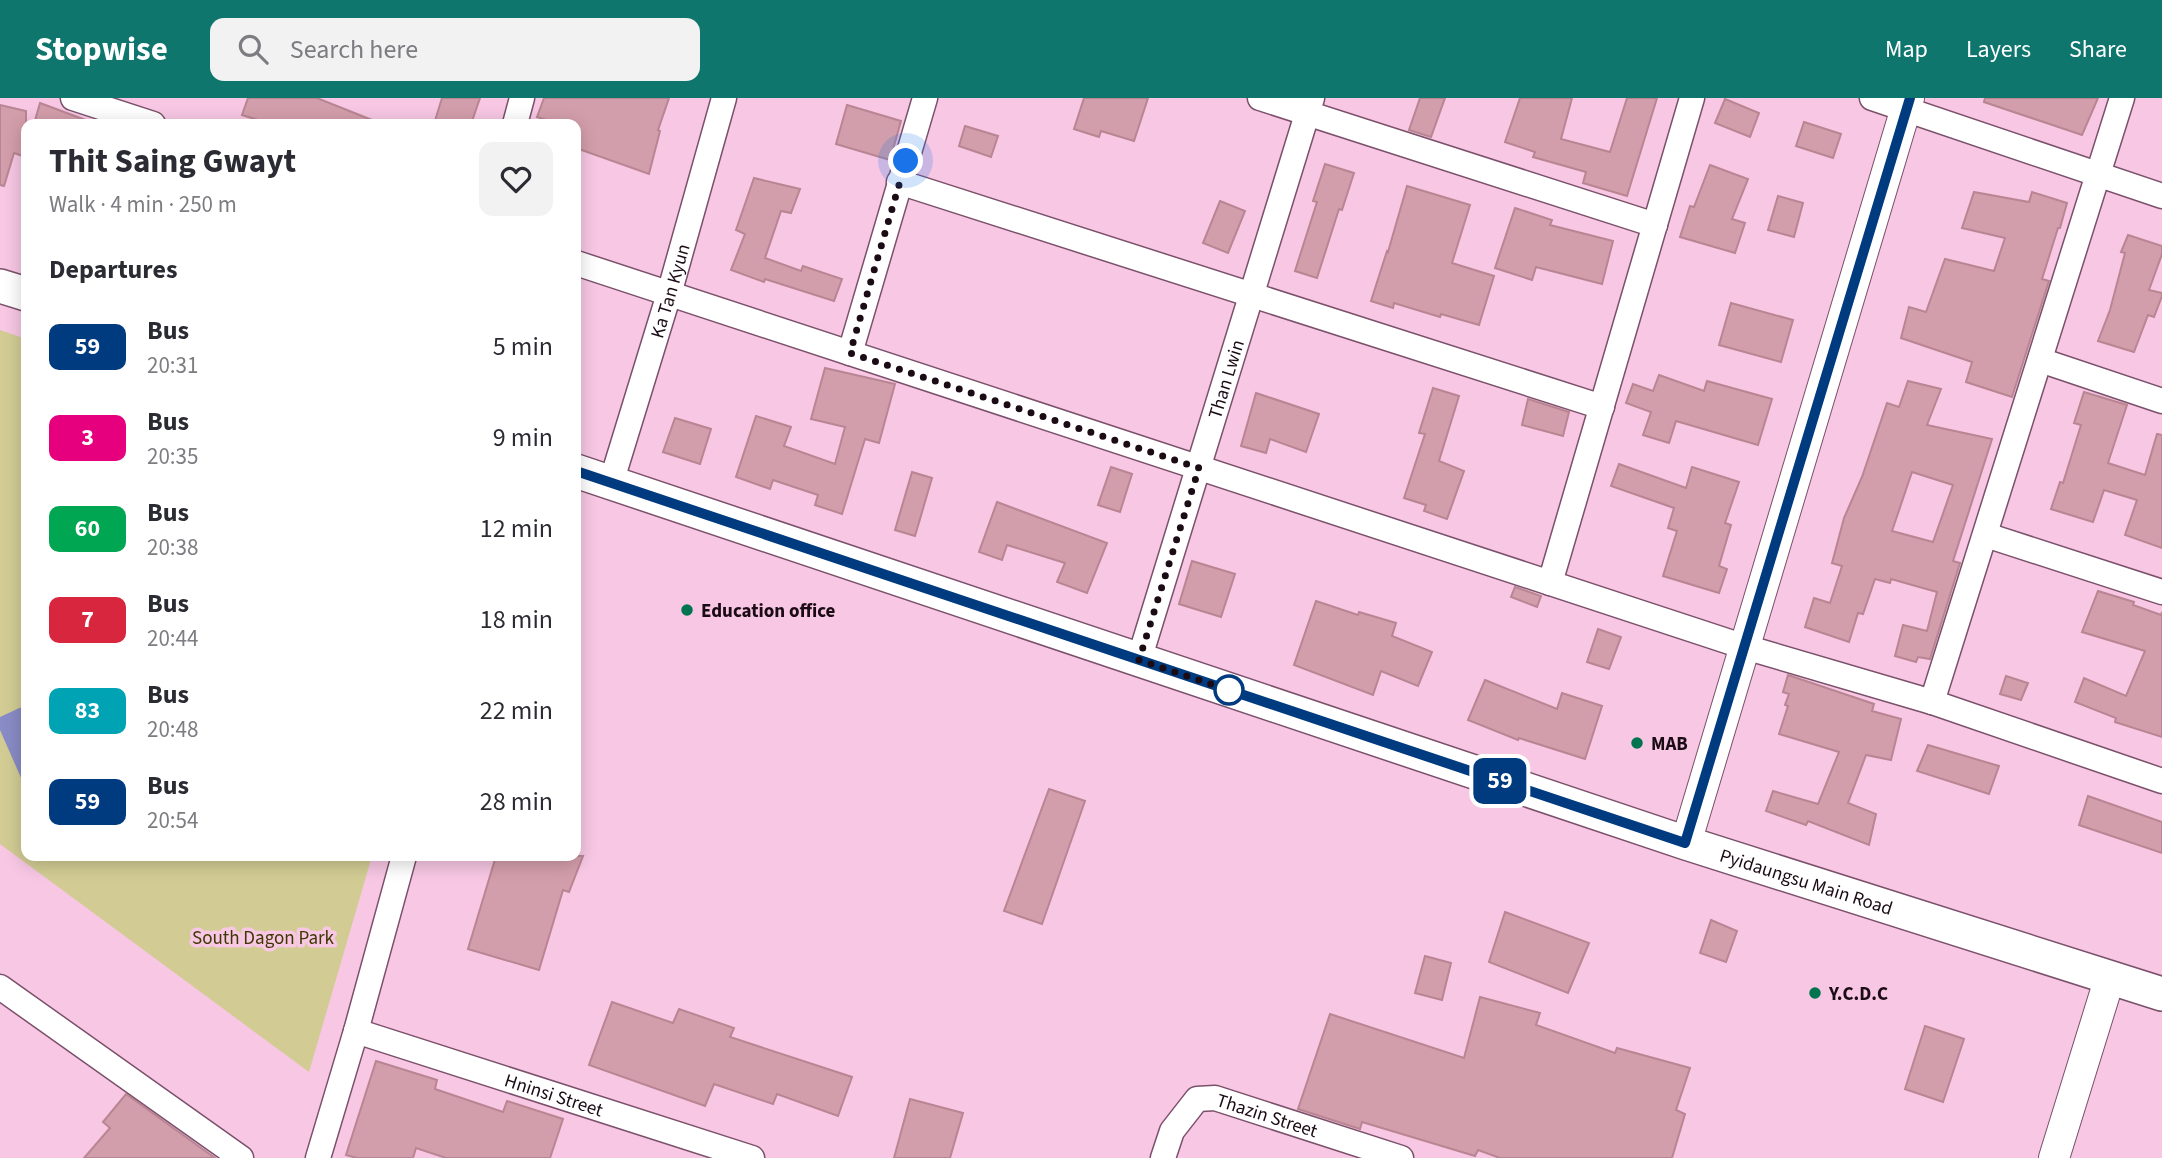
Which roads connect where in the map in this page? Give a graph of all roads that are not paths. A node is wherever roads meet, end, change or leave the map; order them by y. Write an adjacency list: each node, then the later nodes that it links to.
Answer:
1 (74, 98): 11 (street)
2 (522, 98): 12 (street)
3 (724, 98): 20 (street, Ka Tan Kyun)
4 (925, 98): 14 (street)
5 (1260, 98): 10 (street)
6 (1692, 98): 16 (street)
7 (1872, 98): 9 (street)
8 (2122, 98): 13 (street)
9 (1908, 104): 13 (street); 32 (street)
10 (1309, 106): 16 (street); 21 (street, Than Lwin)
11 (138, 119)
12 (516, 119)
13 (2098, 175): 15 (street); 23 (street)
14 (899, 182): 21 (street); 22 (street)
15 (2162, 196)
16 (1655, 225): 25 (street)
17 (581, 265): 20 (street)
18 (0, 286): 19 (main road)
19 (21, 292)
20 (669, 294): 22 (street); 28 (street, Ka Tan Kyun)
21 (1251, 295): 25 (street); 26 (street, Than Lwin)
22 (850, 353): 26 (street)
23 (2040, 360): 24 (street); 29 (street)
24 (2162, 401)
25 (1601, 407): 30 (street)
26 (1199, 468): 30 (street); 33 (street, Than Lwin)
27 (581, 473): 28 (main road, Pyidaungsu Main Road)
28 (611, 483): 33 (main road, Pyidaungsu Main Road)
29 (1986, 535): 31 (street); 34 (street)
30 (1550, 583): 32 (street)
31 (2162, 592)
32 (1745, 647): 34 (street); 36 (street)
33 (1139, 660): 36 (main road, Pyidaungsu Main Road)
34 (1932, 702): 35 (street)
35 (2162, 781)
36 (1685, 843): 38 (main road, Pyidaungsu Main Road)
37 (403, 861): 41 (street)
38 (2110, 977): 40 (main road, Pyidaungsu Main Road); 47 (street)
39 (0, 987): 42 (street)
40 (2162, 994)
41 (356, 1031): 43 (street); 44 (street, Hninsi Street)
42 (242, 1158)
43 (318, 1158)
44 (752, 1158)
45 (1163, 1158): 46 (street, Thazin Street)
46 (1401, 1158)
47 (2054, 1158)

